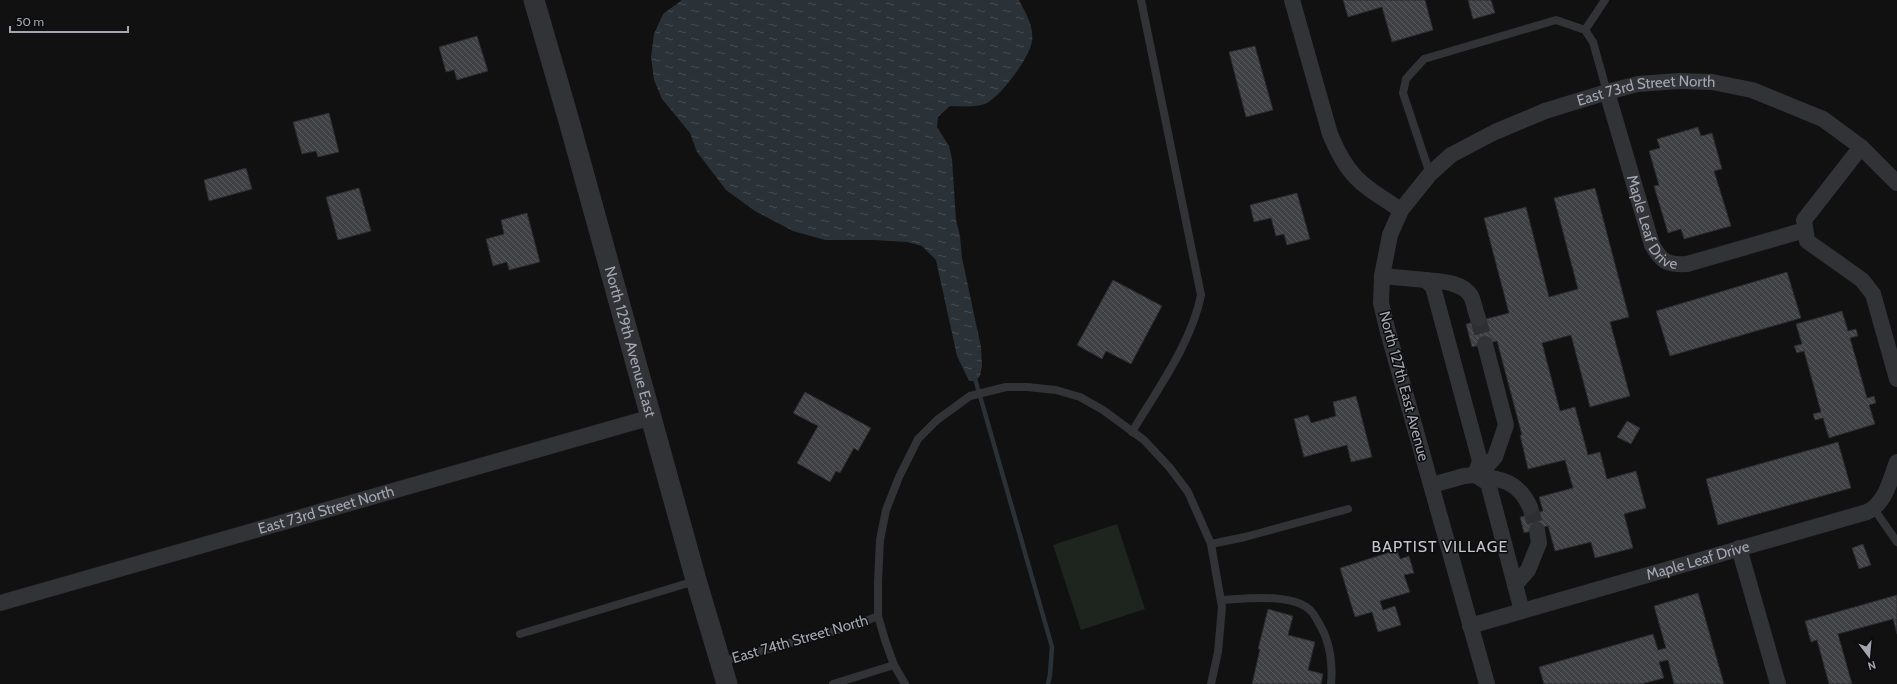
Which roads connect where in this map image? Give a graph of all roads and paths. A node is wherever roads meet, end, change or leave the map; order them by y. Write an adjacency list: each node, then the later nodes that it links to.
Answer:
1 (534, 0): 17 (street, North 129th Avenue East)
2 (1141, 0): 18 (lane)
3 (1292, 0): 10 (street)
4 (1605, 0): 5 (lane)
5 (1585, 30): 6 (lane); 8 (lane)
6 (1606, 92): 7 (street, East 73rd Street North); 8 (street, East 73rd Street North); 11 (street, Maple Leaf Drive)
7 (1860, 147): 9 (street, East 73rd Street North); 11 (street)
8 (1430, 174): 10 (street, East 73rd Street North)
9 (1897, 183)
10 (1401, 210): 12 (street, North 127th East Avenue)
11 (1805, 230): 16 (street)
12 (1382, 276): 13 (street); 21 (street, North 127th East Avenue)
13 (1426, 280): 14 (street); 20 (street)
14 (1478, 318)
15 (1485, 344): 20 (street)
16 (1897, 379)
17 (652, 417): 29 (street, North 129th Avenue East); 32 (street, East 73rd Street North)
18 (1132, 432): 27 (lane, East 74th Street North); 34 (lane, East 74th Street North)
19 (1897, 462): 24 (street)
20 (1477, 476): 21 (street); 22 (street); 30 (street)
21 (1432, 485): 35 (street, North 127th East Avenue)
22 (1530, 507)
23 (1348, 509): 27 (lane)
24 (1874, 509): 26 (lane); 28 (street, Maple Leaf Drive)
25 (1537, 530): 30 (street)
26 (1897, 542)
27 (1211, 544): 31 (lane, East 74th Street North)
28 (1738, 548): 33 (street, Maple Leaf Drive); 45 (street)
29 (696, 580): 36 (lane); 37 (street, North 129th Avenue East)
30 (1515, 585): 33 (street)
31 (1221, 600): 42 (lane, East 74th Street North); 43 (lane)
32 (0, 603)
33 (1522, 611): 35 (street, Maple Leaf Drive)
34 (878, 616): 37 (lane, East 74th Street North); 38 (lane, East 74th Street North)
35 (1470, 626): 44 (street, North 127th East Avenue)
36 (520, 634)
37 (721, 662): 39 (street, North 129th Avenue East)
38 (894, 665): 40 (lane); 41 (lane, East 74th Street North)
39 (727, 684)
40 (833, 684)
41 (905, 684)
42 (1211, 684)
43 (1331, 684)
44 (1487, 684)
45 (1778, 684)

